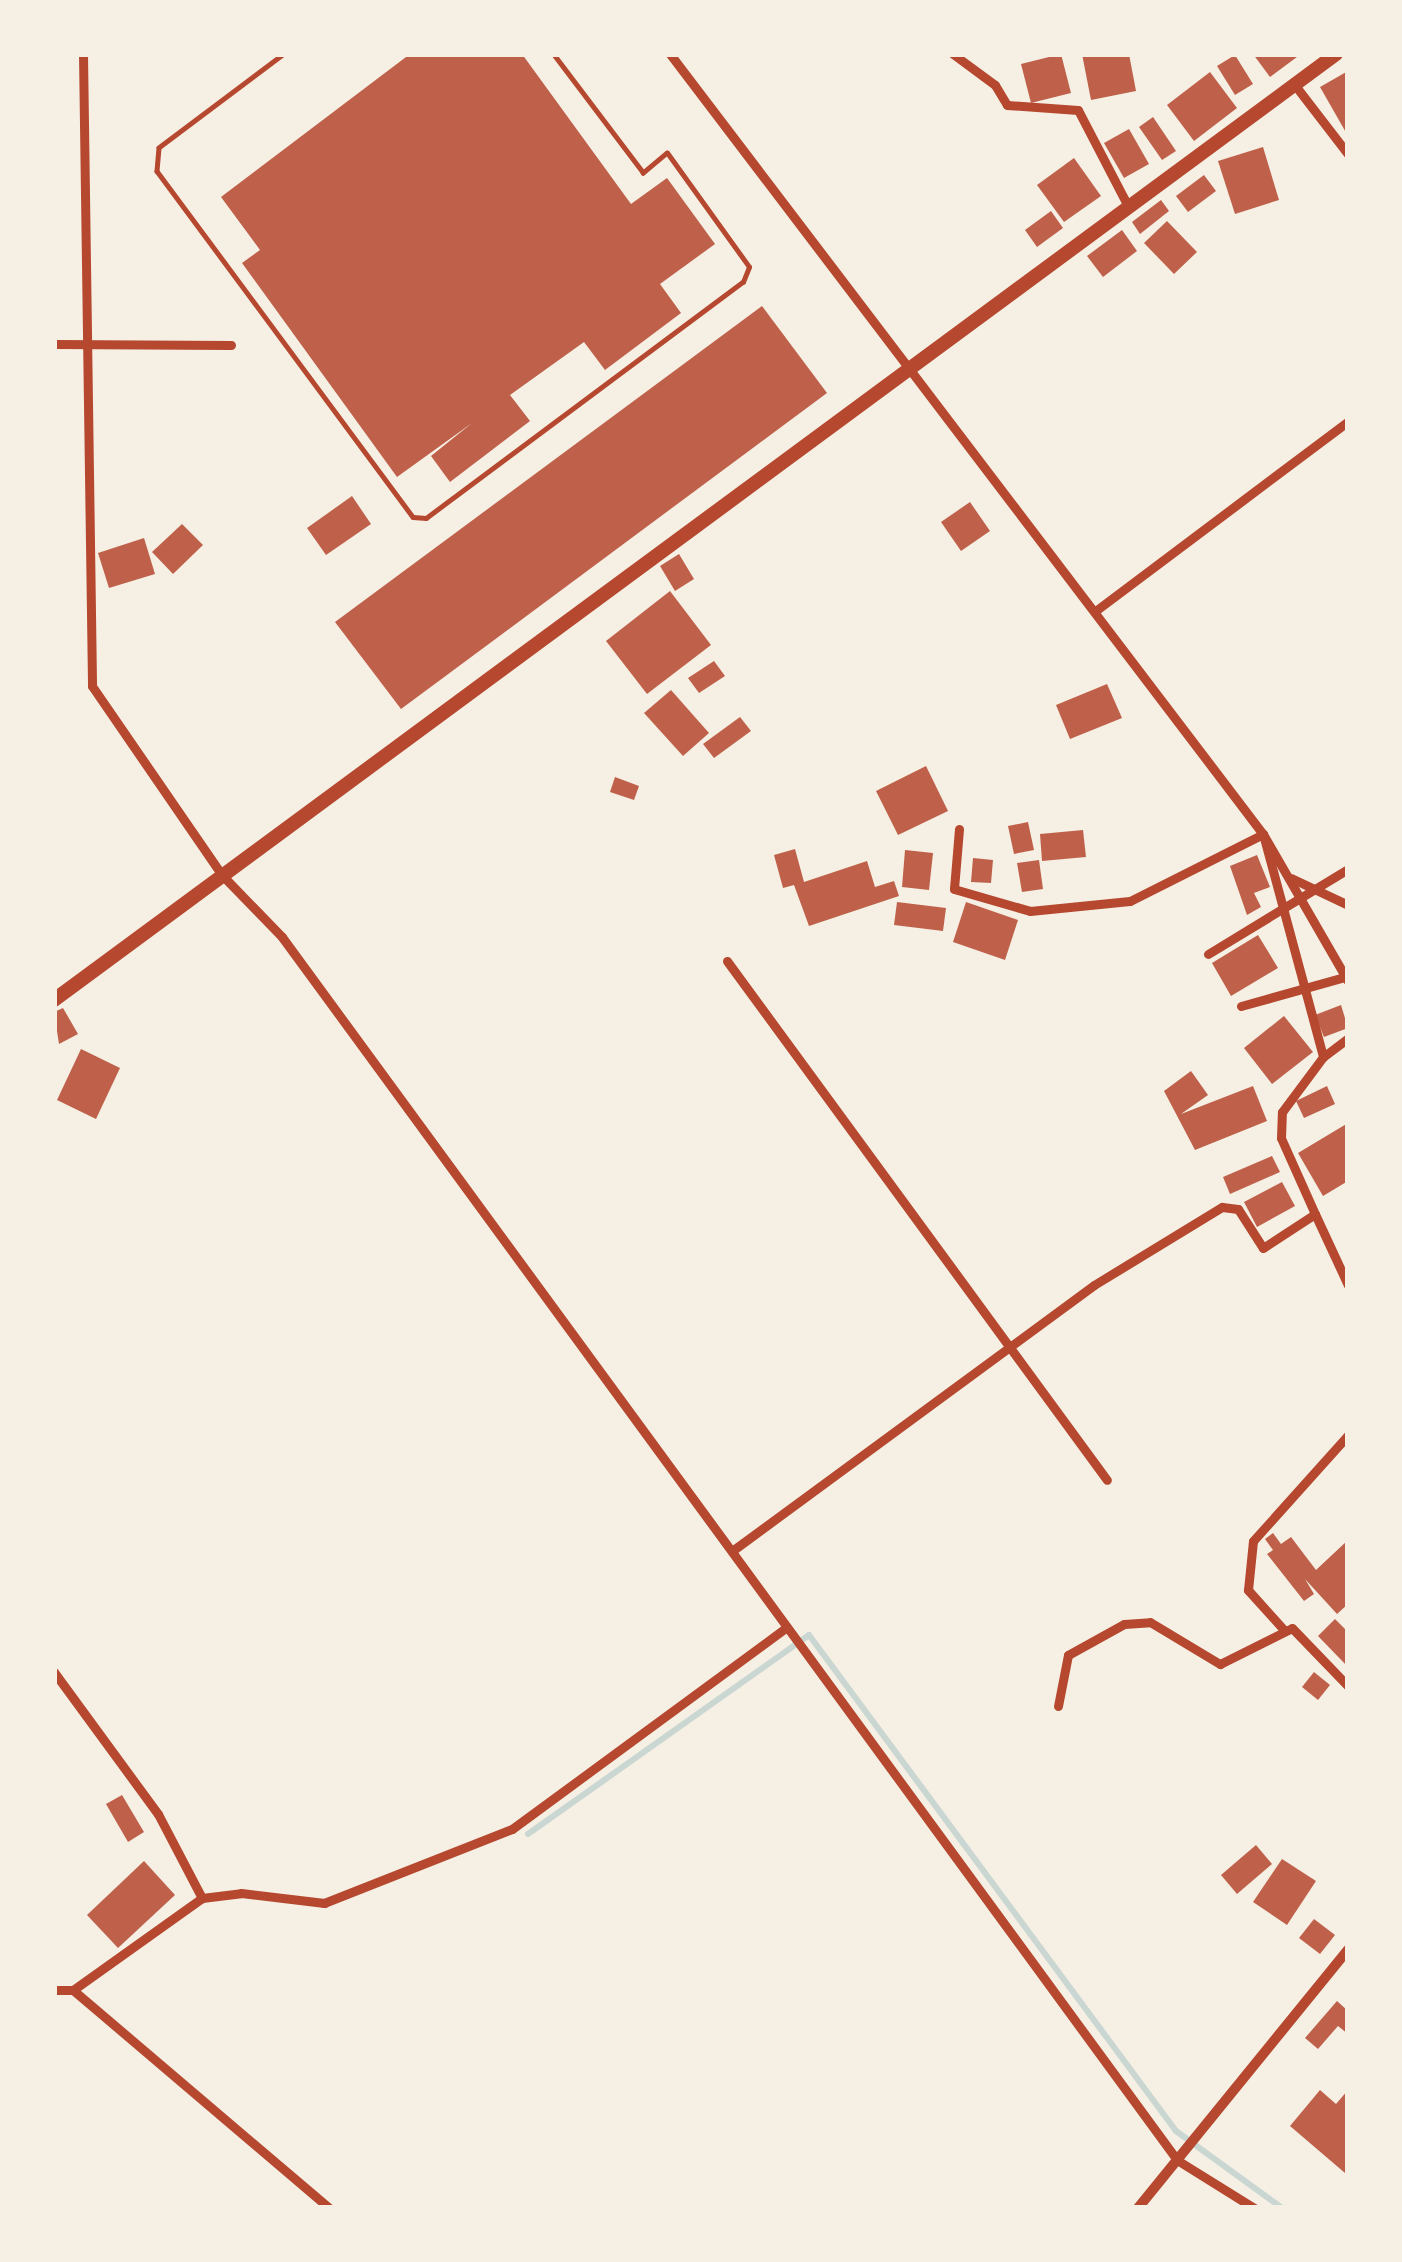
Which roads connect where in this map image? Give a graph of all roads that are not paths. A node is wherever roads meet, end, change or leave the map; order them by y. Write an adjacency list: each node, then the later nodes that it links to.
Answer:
1 (83, 54): 11 (street)
2 (284, 54): 3 (lane)
3 (553, 54)
4 (670, 54): 13 (street)
5 (953, 54): 9 (street)
6 (1336, 54): 7 (main road)
7 (1294, 84): 8 (street); 9 (main road)
8 (1348, 154)
9 (1129, 208): 13 (main road)
10 (54, 344): 11 (street)
11 (87, 344): 12 (street); 19 (street)
12 (231, 345)
13 (908, 372): 15 (street); 19 (main road)
14 (1348, 421): 15 (street)
15 (1098, 609): 17 (street)
16 (958, 829): 17 (street)
17 (1263, 834): 20 (street); 24 (street)
18 (1348, 868): 21 (street)
19 (221, 874): 29 (main road); 38 (street)
20 (1291, 878): 21 (street); 22 (street)
21 (1320, 888): 22 (street); 23 (street)
22 (1304, 902): 24 (street); 27 (street)
23 (1348, 905)
24 (1282, 906): 25 (street); 28 (street)
25 (1208, 954)
26 (727, 961): 35 (street)
27 (1347, 979): 28 (street)
28 (1305, 988): 30 (street); 32 (street)
29 (54, 1000)
30 (1240, 1006)
31 (1348, 1039): 32 (street)
32 (1323, 1057): 33 (street)
33 (1315, 1214): 34 (street); 35 (street)
34 (1348, 1285)
35 (1009, 1346): 37 (street); 38 (street)
36 (1348, 1436): 40 (street)
37 (1107, 1480)
38 (732, 1551): 39 (street)
39 (786, 1628): 44 (street); 48 (street)
40 (1284, 1630): 42 (street); 43 (street)
41 (54, 1672): 44 (street)
42 (1348, 1686)
43 (1058, 1706)
44 (202, 1898): 47 (street)
45 (1348, 1950): 48 (street)
46 (54, 1990): 47 (street)
47 (73, 1990): 49 (street)
48 (1177, 2160): 50 (street); 51 (street)
49 (329, 2208)
50 (1138, 2208)
51 (1254, 2208)

